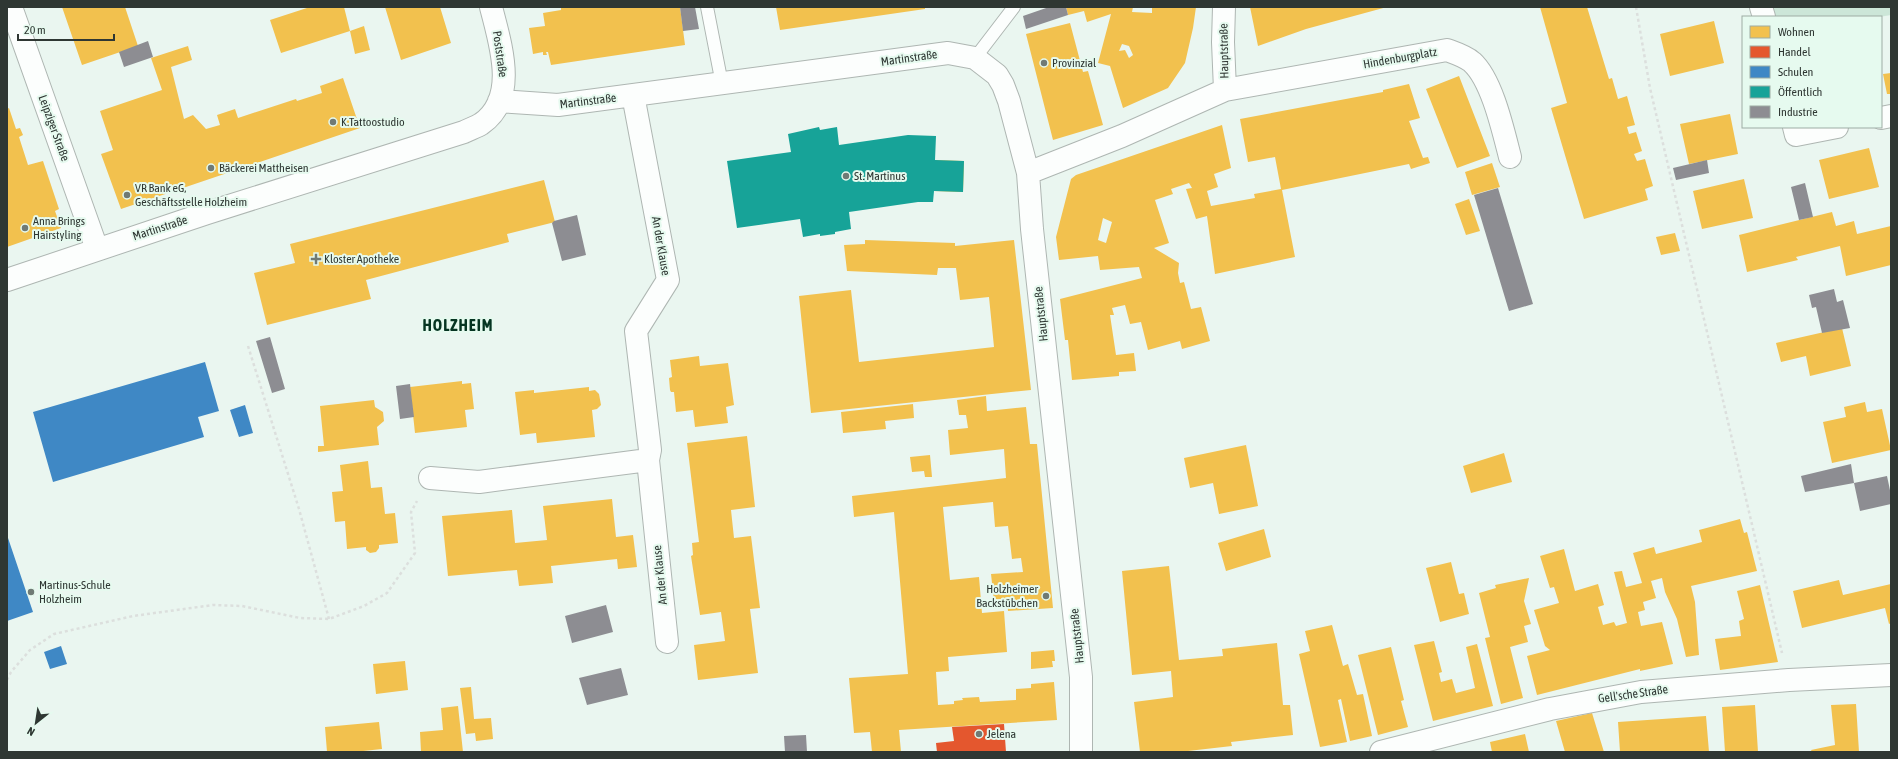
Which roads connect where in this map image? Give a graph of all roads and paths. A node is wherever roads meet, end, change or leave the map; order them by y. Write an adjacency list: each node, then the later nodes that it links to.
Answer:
1 (11, 7): 16 (street, Leipziger Straße)
2 (491, 7): 11 (street, Poststraße)
3 (707, 7): 8 (lane)
4 (1014, 7): 7 (lane)
5 (1224, 7): 9 (street, Hauptstraße)
6 (1636, 7): 25 (path)
7 (975, 58): 8 (street, Martinstraße); 15 (street, Martinstraße)
8 (722, 84): 10 (street, Martinstraße)
9 (1225, 90): 14 (street, Hindenburgplatz); 15 (street, Hauptstraße)
10 (633, 95): 11 (street, Martinstraße); 19 (street, An der Klause)
11 (499, 101): 16 (street, Martinstraße)
12 (1794, 128): 13 (street)
13 (1832, 128)
14 (1510, 157)
15 (1028, 173): 26 (street, Hauptstraße)
16 (97, 249): 17 (street, Martinstraße)
17 (7, 280)
18 (248, 346): 21 (path)
19 (648, 460): 20 (street); 22 (street, An der Klause)
20 (430, 478): 21 (path)
21 (329, 619): 24 (path)
22 (667, 642)
23 (1891, 675): 25 (street, Gell'sche Straße)
24 (7, 680)
25 (1789, 680): 27 (street, Gell'sche Straße)
26 (1081, 752)
27 (1381, 752)

